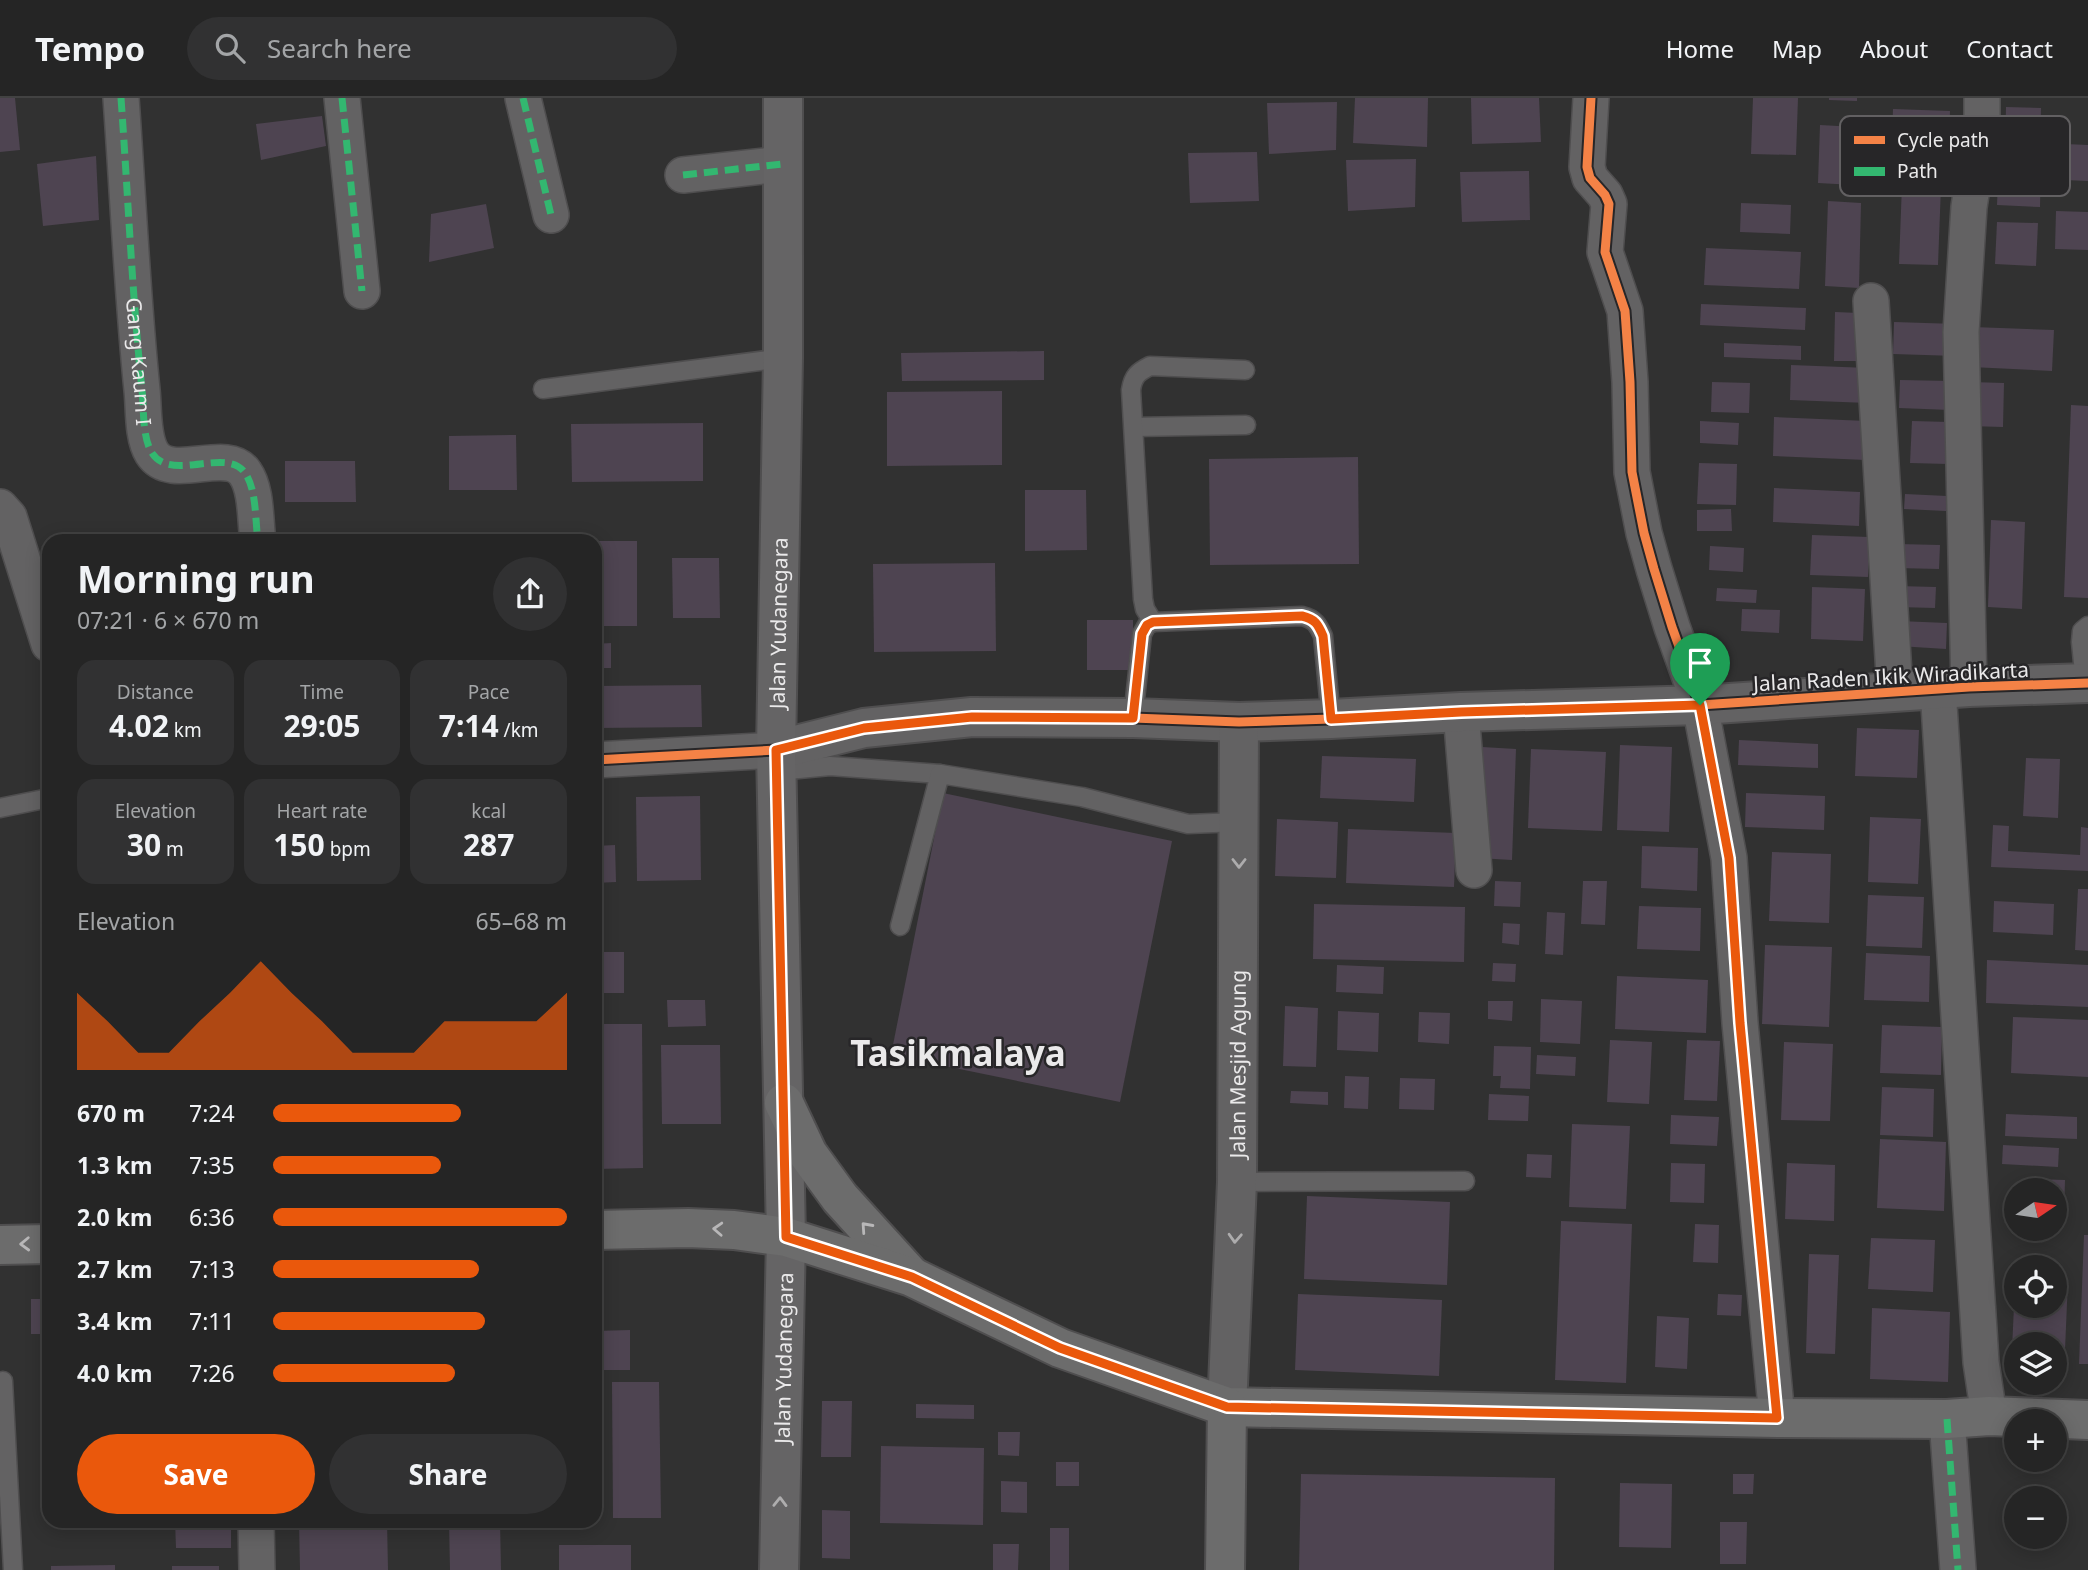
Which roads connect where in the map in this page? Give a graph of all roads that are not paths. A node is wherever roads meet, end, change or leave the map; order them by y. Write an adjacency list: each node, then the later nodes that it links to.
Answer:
1 (121, 98): 20 (street, Gang Kaum I)
2 (342, 98): 12 (street)
3 (523, 98): 11 (street)
4 (783, 98): 8 (main road, Jalan Yudanegara)
5 (1591, 98): 27 (street)
6 (1982, 98): 7 (street)
7 (1982, 116)
8 (782, 164): 9 (street); 14 (main road, Jalan Yudanegara)
9 (683, 175)
10 (1971, 196): 25 (street)
11 (551, 215)
12 (362, 291)
13 (1871, 301): 26 (street)
14 (783, 358): 16 (lane); 33 (main road, Jalan Yudanegara)
15 (1245, 370): 18 (lane)
16 (543, 389)
17 (1247, 425): 18 (lane)
18 (1134, 427): 22 (lane)
19 (0, 507): 21 (street)
20 (257, 534)
21 (42, 622)
22 (1153, 622): 29 (lane); 30 (lane)
23 (2088, 626): 24 (lane)
24 (2087, 683): 25 (street, Jalan Raden Ikik Wiradikarta)
25 (1953, 688): 26 (street, Jalan Raden Ikik Wiradikarta); 50 (street)
26 (1895, 691): 27 (street, Jalan Raden Ikik Wiradikarta)
27 (1700, 705): 28 (street, Jalan Raden Ikik Wiradikarta); 51 (street)
28 (1461, 712): 30 (street, Jalan Raden Ikik Wiradikarta); 38 (street)
29 (1133, 718): 31 (street, Jalan Raden Ikik Wiradikarta); 33 (street, Jalan Raden Ikik Wiradikarta)
30 (1331, 719): 31 (street, Jalan Raden Ikik Wiradikarta)
31 (1239, 722): 37 (street, Jalan Mesjid Agung)
32 (602, 760): 33 (street)
33 (777, 760): 34 (lane); 40 (main road, Jalan Yudanegara)
34 (940, 774): 37 (lane); 39 (lane)
35 (42, 799): 36 (lane)
36 (0, 808)
37 (1239, 822): 42 (street, Jalan Mesjid Agung, one-way to 42)
38 (1474, 870)
39 (900, 926)
40 (784, 1104): 44 (main road, Jalan Yudanegara); 47 (main road, one-way to 40)
41 (1465, 1181): 42 (lane)
42 (1237, 1182): 49 (street, Jalan Mesjid Agung, one-way to 49)
43 (602, 1230): 44 (main road, one-way to 43)
44 (786, 1237): 47 (main road); 57 (main road, Jalan Yudanegara, one-way to 44)
45 (42, 1244): 46 (main road, one-way to 46)
46 (0, 1245)
47 (912, 1277): 49 (main road)
48 (3, 1381): 55 (lane)
49 (1227, 1407): 51 (main road); 58 (main road)
50 (1989, 1416): 52 (main road); 53 (main road)
51 (1777, 1418): 52 (main road)
52 (1947, 1419): 59 (street)
53 (2088, 1420)
54 (256, 1528): 56 (street)
55 (13, 1570)
56 (257, 1570)
57 (779, 1570)
58 (1224, 1570)
59 (1958, 1570)

